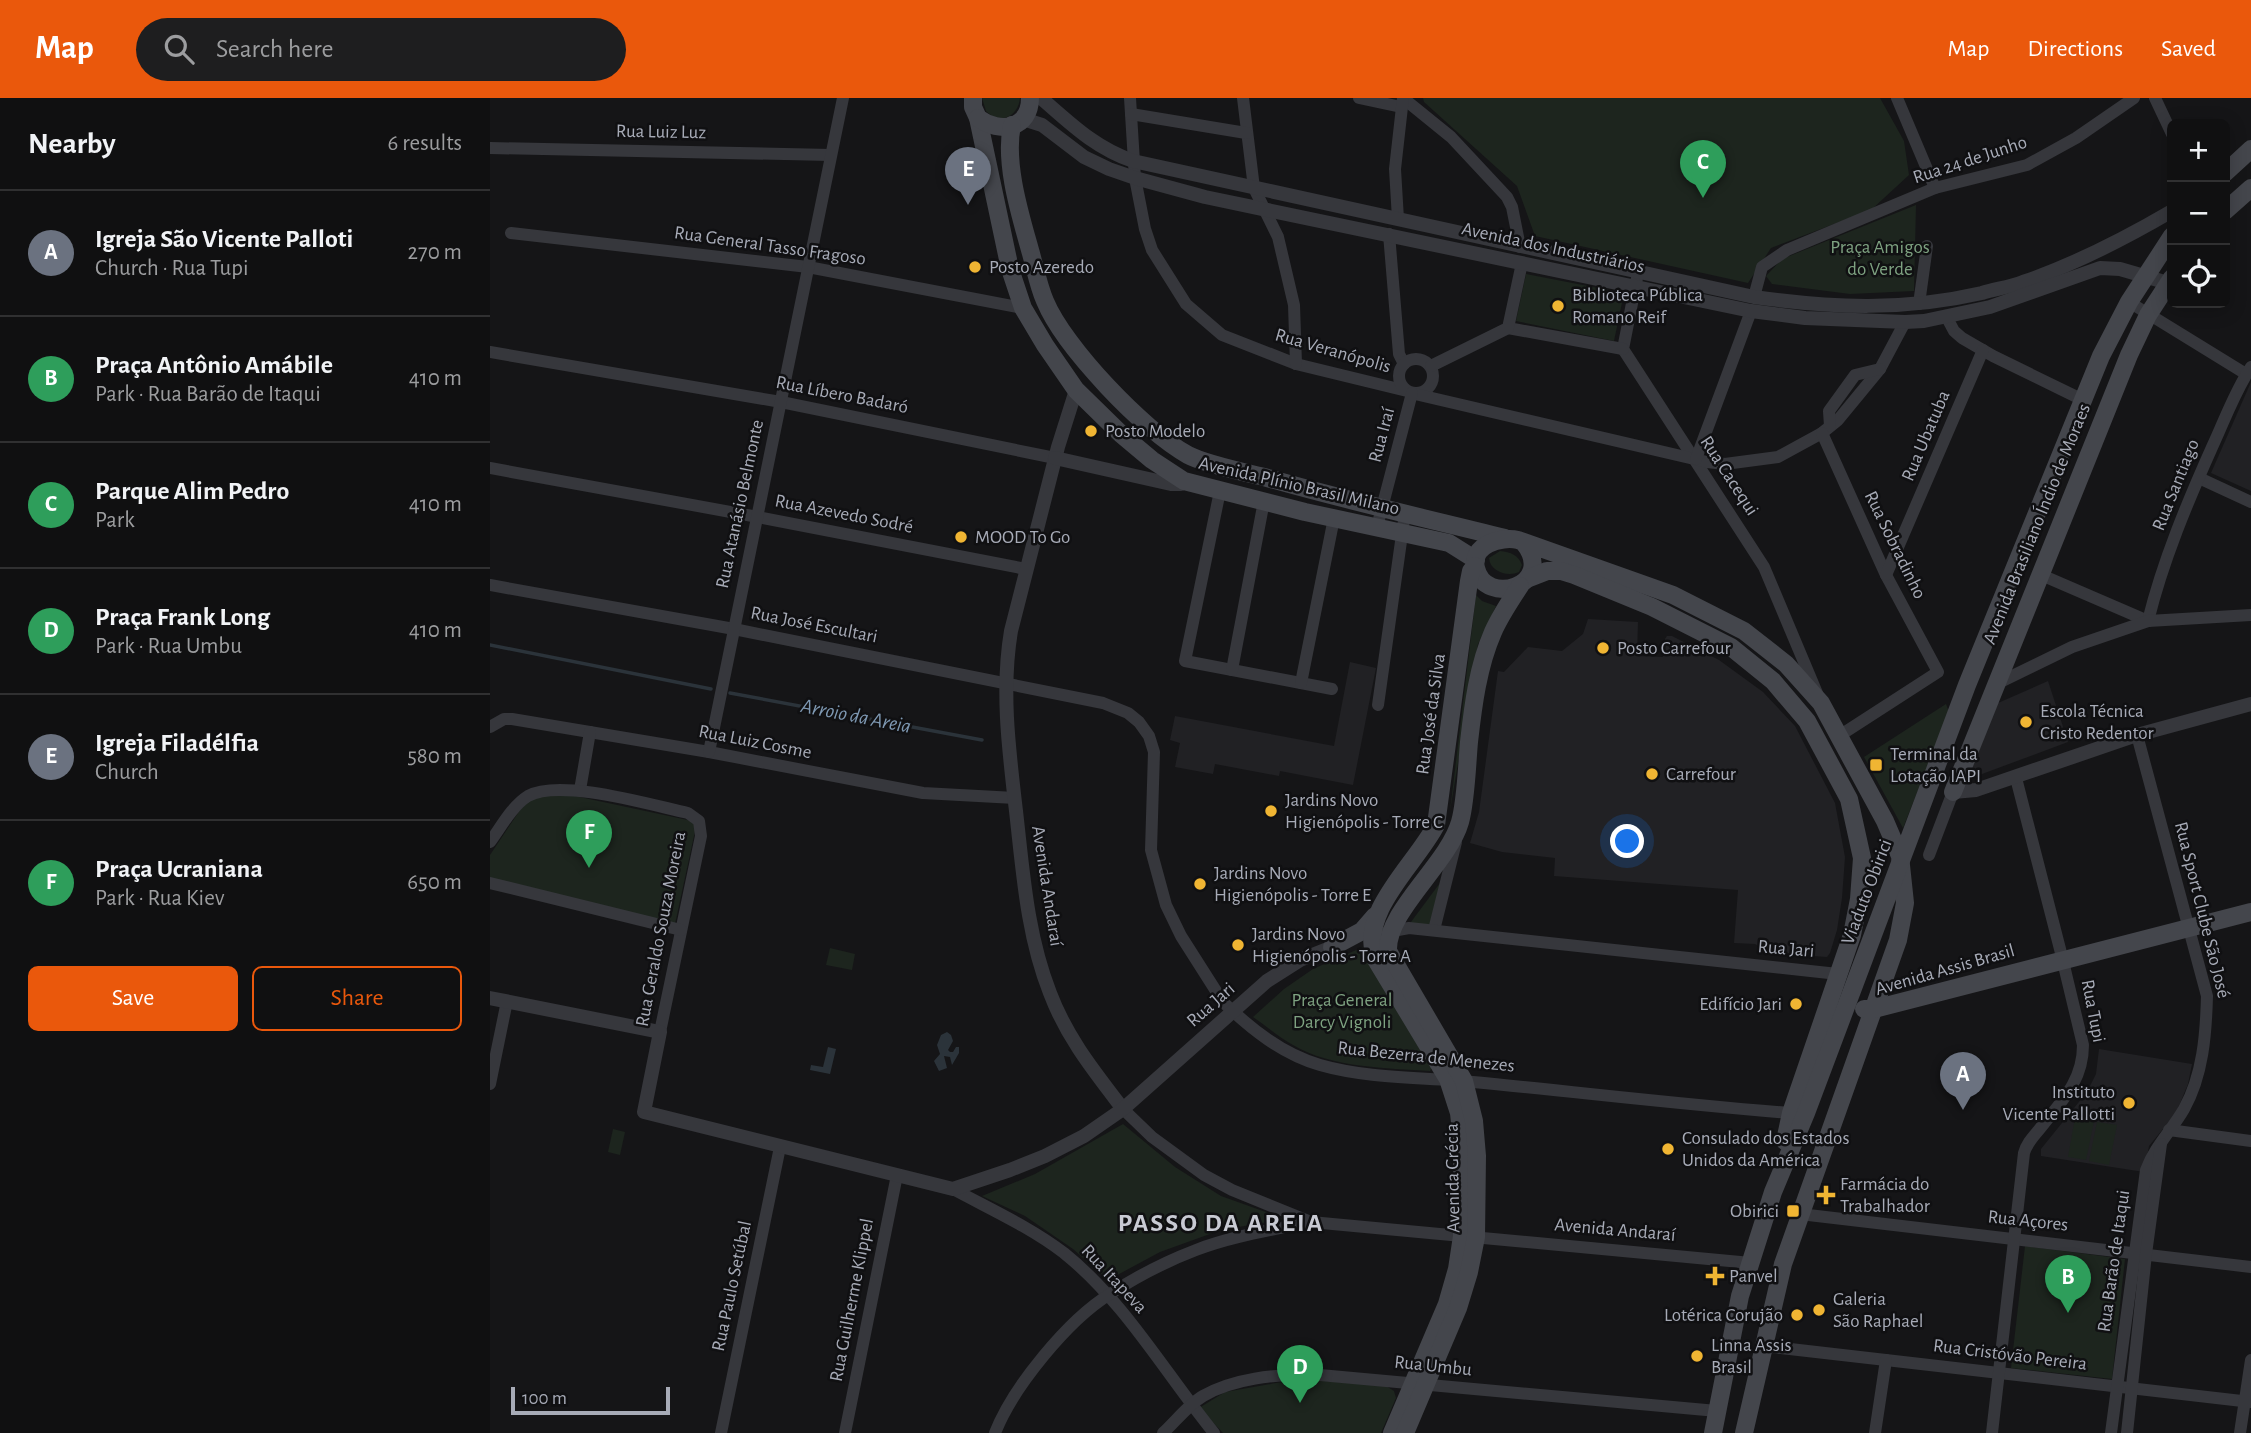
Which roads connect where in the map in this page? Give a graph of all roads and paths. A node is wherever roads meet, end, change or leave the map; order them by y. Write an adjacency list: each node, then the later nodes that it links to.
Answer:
1 (843, 98): 19 (street, Rua Atanásio Belmonte)
2 (973, 98): 13 (main road, Avenida Plínio Brasil Milano)
3 (1030, 98): 14 (main road, Avenida Plínio Brasil Milano)
4 (1041, 98): 20 (street, Avenida dos Industriários)
5 (1130, 98): 12 (street, Rua Veranópolis)
6 (1243, 98): 16 (street)
7 (1359, 98): 11 (street)
8 (1897, 98): 24 (street)
9 (2134, 98): 24 (street, Rua 24 de Junho)
10 (2155, 98): 15 (street)
11 (1402, 101): 29 (street); 36 (street)
12 (1132, 114): 16 (street); 20 (street, Rua Veranópolis)
13 (978, 118): 14 (main road, Avenida dos Industriários); 48 (main road, Avenida Plínio Brasil Milano)
14 (1018, 122): 22 (street, Avenida dos Industriários); 67 (main road, Avenida Plínio Brasil Milano)
15 (2167, 123)
16 (1246, 133): 23 (street)
17 (490, 148): 19 (street, Rua Luiz Luz)
18 (2251, 149): 21 (main road)
19 (831, 155): 38 (street, Rua Atanásio Belmonte)
20 (1133, 161): 22 (street, Rua Veranópolis); 23 (street, Avenida dos Industriários)
21 (2230, 168)
22 (1135, 178): 27 (street, Avenida dos Industriários); 57 (street, Rua Veranópolis)
23 (1254, 188): 27 (street); 29 (street, Avenida dos Industriários)
24 (1935, 188): 46 (street, Rua 24 de Junho)
25 (2251, 188): 26 (main road)
26 (2230, 207)
27 (1265, 209): 32 (street, Avenida dos Industriários); 57 (street)
28 (2167, 214): 44 (street, Avenida dos Industriários)
29 (1398, 219): 30 (street, Avenida dos Industriários)
30 (1448, 230): 35 (street); 36 (street, Avenida dos Industriários)
31 (511, 233): 38 (street, Rua General Tasso Fragoso)
32 (1389, 234): 35 (street, Avenida dos Industriários); 58 (street)
33 (2167, 243): 40 (main road, Avenida Brasiliano Índio de Moraes)
34 (1927, 246): 47 (street)
35 (1445, 247): 37 (street, Avenida dos Industriários)
36 (1520, 247): 39 (street, Avenida dos Industriários)
37 (1522, 263): 43 (street, Avenida dos Industriários); 53 (street)
38 (808, 267): 48 (street, Rua General Tasso Fragoso); 64 (street, Rua Atanásio Belmonte)
39 (1638, 272): 43 (street); 46 (street, Avenida dos Industriários)
40 (2145, 276): 41 (street, Avenida dos Industriários); 45 (main road, Avenida Brasiliano Índio de Moraes); 51 (street, Avenida dos Industriários)
41 (2167, 280)
42 (2167, 286): 50 (main road, Avenida Brasiliano Índio de Moraes)
43 (1635, 287): 46 (street, Avenida dos Industriários); 54 (street)
44 (1945, 300): 47 (street, Avenida dos Industriários); 51 (street)
45 (2129, 302): 50 (street); 63 (main road, Avenida Brasiliano Índio de Moraes)
46 (1753, 304): 49 (street, Avenida dos Industriários); 68 (street, Rua 24 de Junho)
47 (1919, 304): 49 (street, Avenida dos Industriários)
48 (1023, 308): 61 (main road, Avenida Plínio Brasil Milano)
49 (1780, 308): 52 (street, Avenida dos Industriários)
50 (2148, 315): 60 (street); 84 (main road, Avenida Brasiliano Índio de Moraes)
51 (1946, 316): 52 (street, Avenida dos Industriários); 55 (street)
52 (1905, 322): 65 (street, Rua Veranópolis)
53 (1508, 328): 54 (street); 59 (street)
54 (1623, 349): 68 (street, Rua Cacequi)
55 (1983, 350): 63 (street); 85 (street, Rua Ubatuba)
56 (490, 352): 64 (street, Rua Líbero Badaró)
57 (1296, 364): 62 (street, Rua Veranópolis)
58 (1404, 364): 59 (street); 62 (street)
59 (1431, 366): 62 (street)
60 (2249, 371): 70 (street, Rua Santiago)
61 (1076, 390): 66 (street, Avenida Andaraí); 71 (main road, Avenida Plínio Brasil Milano)
62 (1411, 393): 68 (street, Rua Veranópolis); 74 (street, Rua Iraí)
63 (2083, 400): 95 (main road, Avenida Brasiliano Índio de Moraes)
64 (781, 402): 66 (street, Rua Líbero Badaró); 77 (street, Rua Atanásio Belmonte)
65 (1826, 430): 68 (street, Rua Veranópolis); 85 (street, Rua Sobradinho)
66 (1059, 455): 71 (street, Rua Líbero Badaró); 83 (street, Avenida Andaraí)
67 (1190, 456): 71 (main road); 74 (main road, Avenida Plínio Brasil Milano)
68 (1696, 459): 97 (street, Rua Cacequi)
69 (490, 468): 77 (street, Rua Azevedo Sodré)
70 (2199, 478): 73 (street); 89 (street, Rua Santiago)
71 (1184, 481): 72 (main road, Avenida Plínio Brasil Milano)
72 (1219, 497): 75 (main road, Avenida Plínio Brasil Milano); 91 (street)
73 (2251, 502)
74 (1382, 507): 76 (main road, Avenida Plínio Brasil Milano); 79 (street, Rua Iraí)
75 (1263, 509): 78 (main road, Avenida Plínio Brasil Milano); 91 (street)
76 (1405, 513): 80 (street); 81 (main road, Avenida Plínio Brasil Milano)
77 (758, 517): 83 (street, Rua Azevedo Sodré); 90 (street, Rua Atanásio Belmonte)
78 (1333, 524): 79 (main road, Avenida Plínio Brasil Milano); 92 (street)
79 (1377, 527): 80 (main road, Avenida Plínio Brasil Milano)
80 (1404, 533): 82 (main road, Avenida Plínio Brasil Milano); 99 (street)
81 (1516, 540): 82 (main road); 86 (main road); 97 (main road, Avenida Plínio Brasil Milano)
82 (1475, 563): 86 (main road); 116 (main road, Rua José da Silva)
83 (1026, 569): 93 (street, Avenida Andaraí)
84 (2039, 574): 89 (street); 94 (main road, Avenida Brasiliano Índio de Moraes)
85 (1886, 575): 103 (street, Rua Sobradinho)
86 (1524, 582): 109 (main road); 113 (main road)
87 (490, 585): 90 (street, Rua José Escultari)
88 (2251, 615): 89 (street)
89 (2148, 621): 94 (street)
90 (734, 629): 93 (street, Rua José Escultari); 104 (street, Rua Atanásio Belmonte)
91 (1232, 670): 92 (street)
92 (1301, 683): 96 (street)
93 (1006, 684): 108 (street, Avenida Andaraí); 128 (street, Rua Bezerra de Menezes)
94 (1995, 684): 107 (main road, Avenida Brasiliano Índio de Moraes)
95 (1967, 685): 133 (main road, Viaduto Obirici)
96 (1332, 689)
97 (1821, 703): 103 (main road, Avenida Plínio Brasil Milano)
98 (2251, 704): 102 (street)
99 (1378, 705)
100 (490, 727): 101 (street, Rua Luiz Cosme)
101 (590, 732): 104 (street, Rua Luiz Cosme); 106 (street)
102 (2137, 735): 105 (street); 117 (street, Rua Sport Clube São José)
103 (1839, 736): 114 (main road, Avenida Plínio Brasil Milano)
104 (709, 752): 108 (street, Rua Luiz Cosme)
105 (2016, 778): 107 (street); 123 (street, Rua Tupi)
106 (579, 790): 110 (street, Rua Geraldo Souza Moreira); 118 (street, Rua Geraldo Souza Moreira)
107 (1954, 792): 111 (street)
108 (1015, 798): 132 (street, Avenida Andaraí)
109 (1460, 822): 119 (street); 120 (main road)
110 (490, 842)
111 (1929, 855)
112 (490, 883): 118 (street)
113 (1859, 899): 114 (main road); 124 (main road)
114 (1905, 903): 127 (main road, Avenida Plínio Brasil Milano)
115 (2251, 912): 117 (main road, Avenida Assis Brasil)
116 (1377, 913): 121 (main road, Rua José da Silva); 122 (main road)
117 (2189, 928): 123 (main road, Avenida Assis Brasil); 134 (street, Rua Sport Clube São José)
118 (681, 930): 129 (street, Rua Geraldo Souza Moreira)
119 (1434, 930): 120 (street, Rua Jari); 124 (street, Rua Jari)
120 (1391, 931): 121 (street, Rua Jari); 130 (main road, Avenida Grécia)
121 (1372, 935): 122 (street, Rua Jari); 130 (main road, Avenida Grécia)
122 (1332, 947): 128 (street, Rua Jari)
123 (2063, 960): 127 (main road, Avenida Assis Brasil); 142 (street, Rua Tupi)
124 (1838, 974): 127 (main road); 133 (main road)
125 (490, 998): 126 (street)
126 (507, 1001): 129 (street); 131 (street)
127 (1874, 1009): 139 (main road, Avenida Assis Brasil)
128 (1232, 1011): 130 (street, Rua Bezerra de Menezes); 132 (street, Rua Jari)
129 (660, 1032): 136 (street, Rua Geraldo Souza Moreira)
130 (1456, 1080): 133 (street, Rua Bezerra de Menezes); 141 (main road, Avenida Grécia)
131 (490, 1084)
132 (1124, 1109): 138 (street, Rua Jari); 140 (street, Avenida Andaraí)
133 (1798, 1113): 144 (main road)
134 (2165, 1135): 135 (street); 143 (street, Rua Barão de Itaqui)
135 (2251, 1141)
136 (780, 1147): 137 (street); 157 (street, Rua Paulo Setúbal)
137 (897, 1175): 138 (street); 158 (street, Rua Guilherme Klippel)
138 (953, 1189): 146 (street, Rua Itapeva)
139 (1800, 1214): 142 (street, Rua Açores); 147 (main road, Avenida Assis Brasil)
140 (1311, 1222): 141 (street, Avenida Andaraí); 146 (street)
141 (1469, 1237): 144 (street, Avenida Andaraí); 151 (main road, Avenida Grécia)
142 (2014, 1239): 143 (street, Rua Açores); 150 (street, Rua Tupi)
143 (2140, 1253): 145 (street, Rua Açores); 152 (street, Rua Barão de Itaqui); 153 (street, Rua Barão de Itaqui)
144 (1751, 1263): 156 (main road)
145 (2251, 1267)
146 (1108, 1295): 155 (street, Rua Itapeva); 159 (street)
147 (1764, 1346): 148 (street, Rua Cristóvão Pereira); 165 (main road, Avenida Assis Brasil)
148 (1886, 1360): 150 (street, Rua Cristóvão Pereira); 166 (street)
149 (2251, 1360): 154 (street)
150 (1999, 1373): 152 (street, Rua Cristóvão Pereira); 167 (street, Rua Tupi)
151 (1420, 1385): 155 (street, Rua Umbu); 156 (street, Rua Umbu); 162 (main road, Avenida Grécia); 163 (main road, Avenida Grécia)
152 (2117, 1386): 153 (street, Rua Cristóvão Pereira); 168 (street, Rua Barão de Itaqui)
153 (2131, 1388): 154 (street, Rua Cristóvão Pereira); 169 (street, Rua Barão de Itaqui)
154 (2248, 1402): 170 (street)
155 (1191, 1405): 160 (street, Rua Umbu); 161 (street, Rua Itapeva)
156 (1717, 1411): 164 (main road)
157 (721, 1433)
158 (845, 1433)
159 (995, 1433)
160 (1163, 1433)
161 (1214, 1433)
162 (1392, 1433)
163 (1405, 1433)
164 (1713, 1433)
165 (1745, 1433)
166 (1875, 1433)
167 (1992, 1433)
168 (2111, 1433)
169 (2127, 1433)
170 (2240, 1433)

